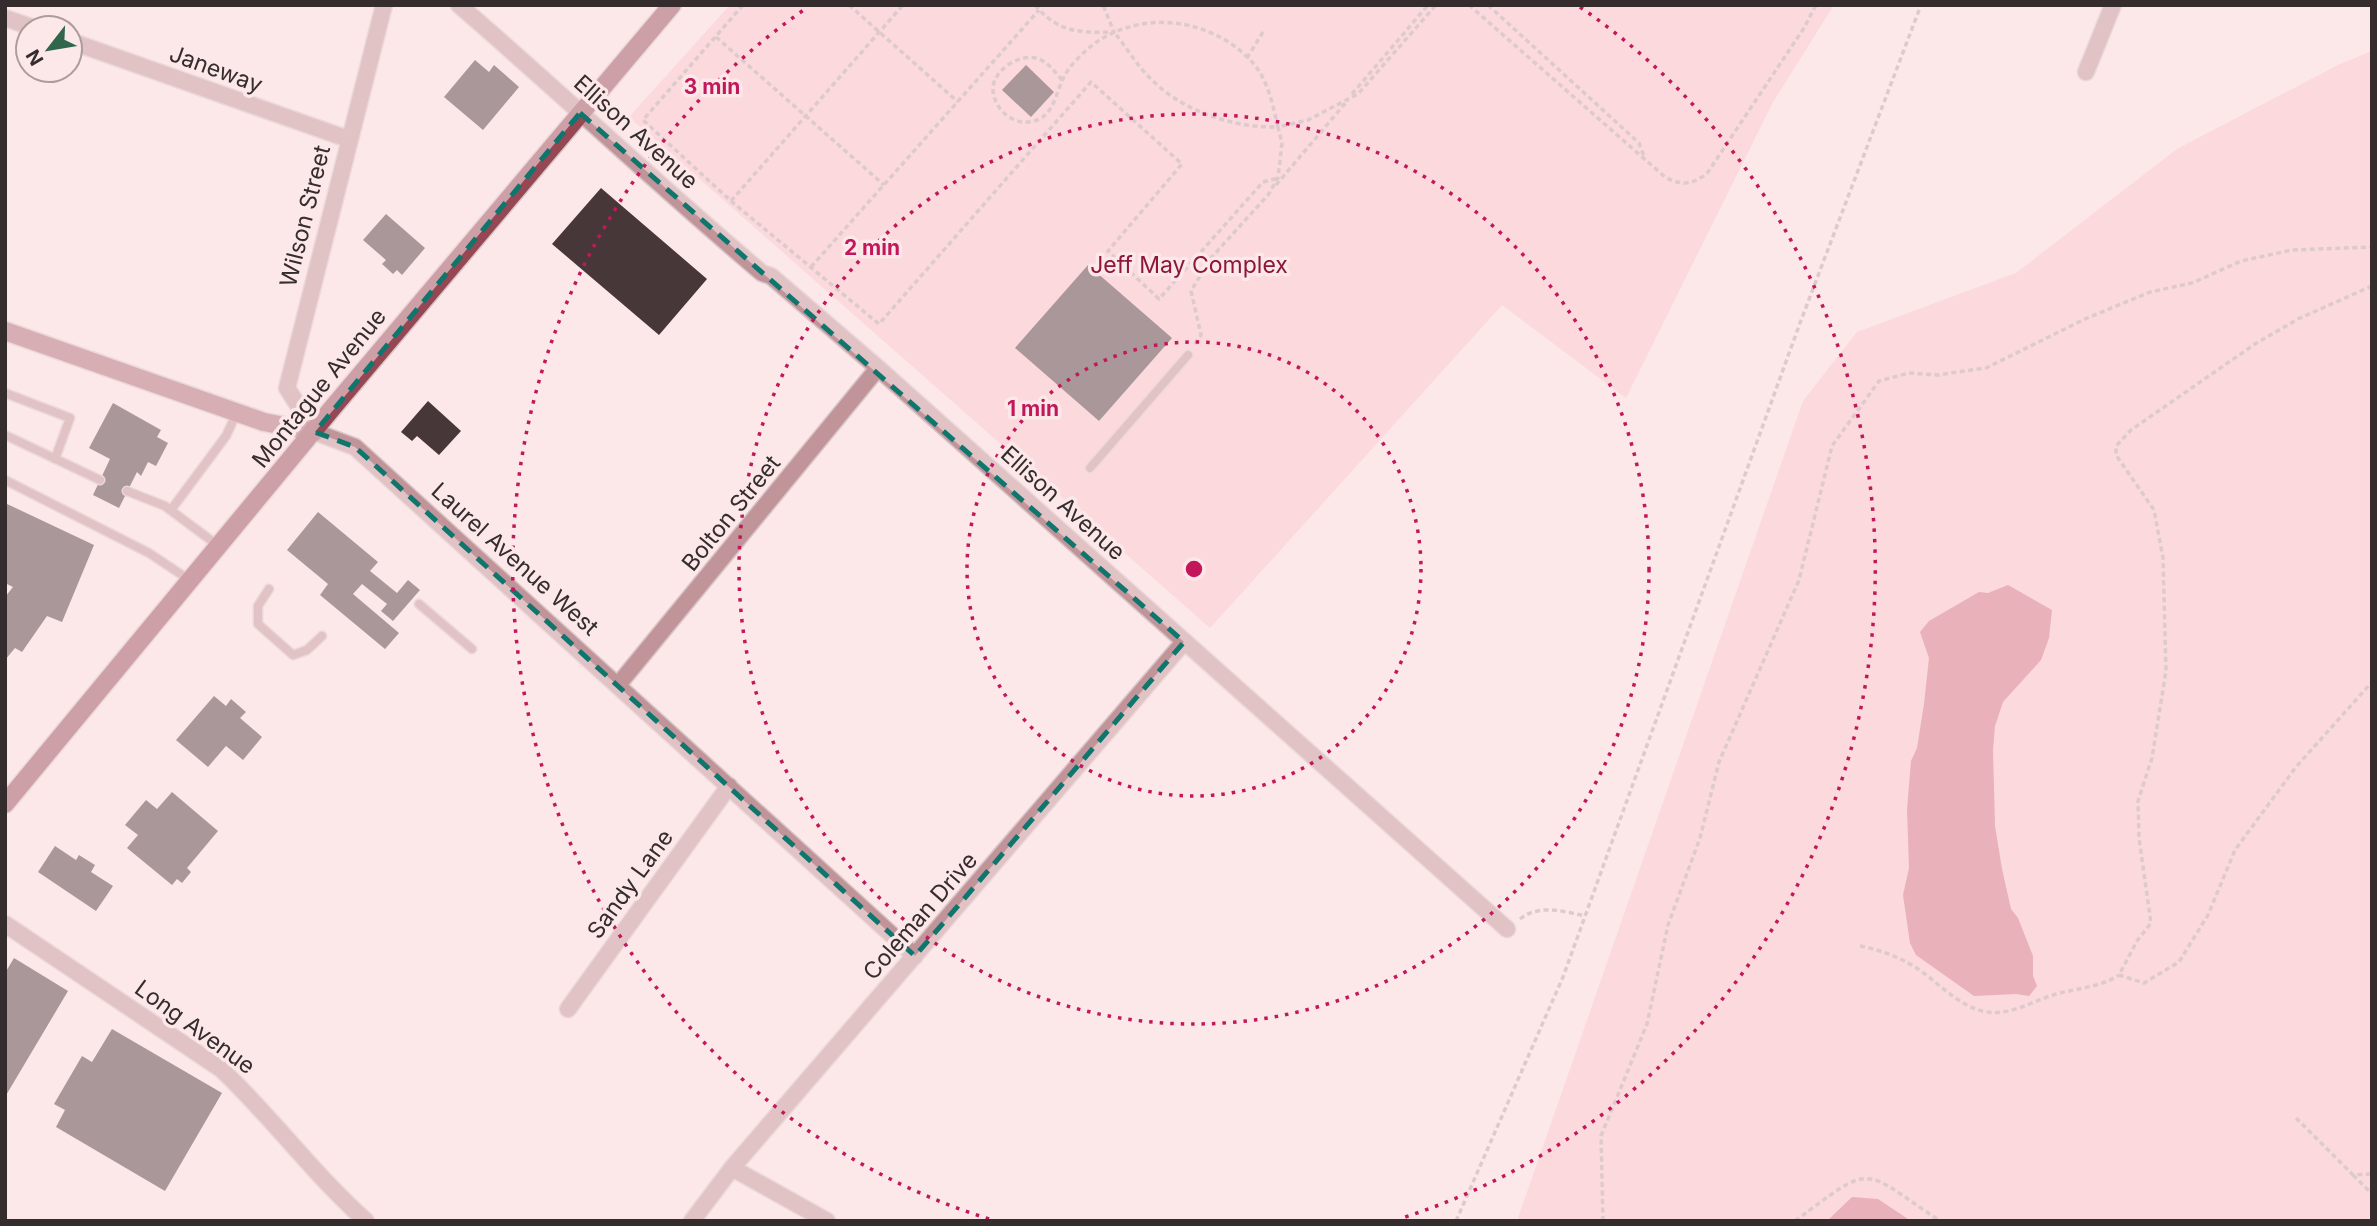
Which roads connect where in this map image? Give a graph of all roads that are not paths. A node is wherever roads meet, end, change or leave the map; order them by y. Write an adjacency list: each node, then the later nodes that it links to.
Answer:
1 (384, 5): 8 (street, Wilson Street)
2 (459, 5): 7 (street, Ellison Avenue)
3 (672, 5): 7 (main road, Montague Avenue)
4 (2113, 5): 6 (street)
5 (84, 46): 8 (street, Janeway)
6 (2086, 72)
7 (580, 113): 11 (street, Ellison Avenue); 14 (main road, Montague Avenue)
8 (348, 139): 14 (street, Wilson Street)
9 (5, 331): 13 (street, Laurel Avenue West)
10 (1188, 355): 17 (lane)
11 (878, 368): 27 (street, Ellison Avenue); 29 (street, Bolton Street)
12 (5, 393): 16 (lane)
13 (237, 412): 14 (street, Laurel Avenue West); 21 (lane)
14 (315, 432): 22 (main road, Montague Avenue); 29 (street, Laurel Avenue West)
15 (5, 435): 16 (lane)
16 (55, 459): 19 (lane)
17 (1090, 468)
18 (5, 480): 23 (lane)
19 (100, 480)
20 (127, 491): 21 (lane)
21 (171, 510): 22 (lane)
22 (220, 547): 23 (main road, Montague Avenue)
23 (191, 581): 31 (main road, Montague Avenue)
24 (269, 589): 26 (lane)
25 (419, 604): 28 (lane)
26 (322, 636)
27 (1184, 642): 33 (street, Ellison Avenue); 34 (street, Coleman Drive)
28 (472, 649)
29 (618, 685): 30 (street, Laurel Avenue West)
30 (729, 786): 34 (street, Laurel Avenue West); 35 (street, Sandy Lane)
31 (5, 804)
32 (5, 924): 37 (street, Long Avenue)
33 (1507, 929)
34 (915, 956): 36 (street, Coleman Drive)
35 (568, 1009)
36 (732, 1168): 38 (street, Coleman Drive); 39 (street)
37 (366, 1221)
38 (692, 1221)
39 (827, 1221)

